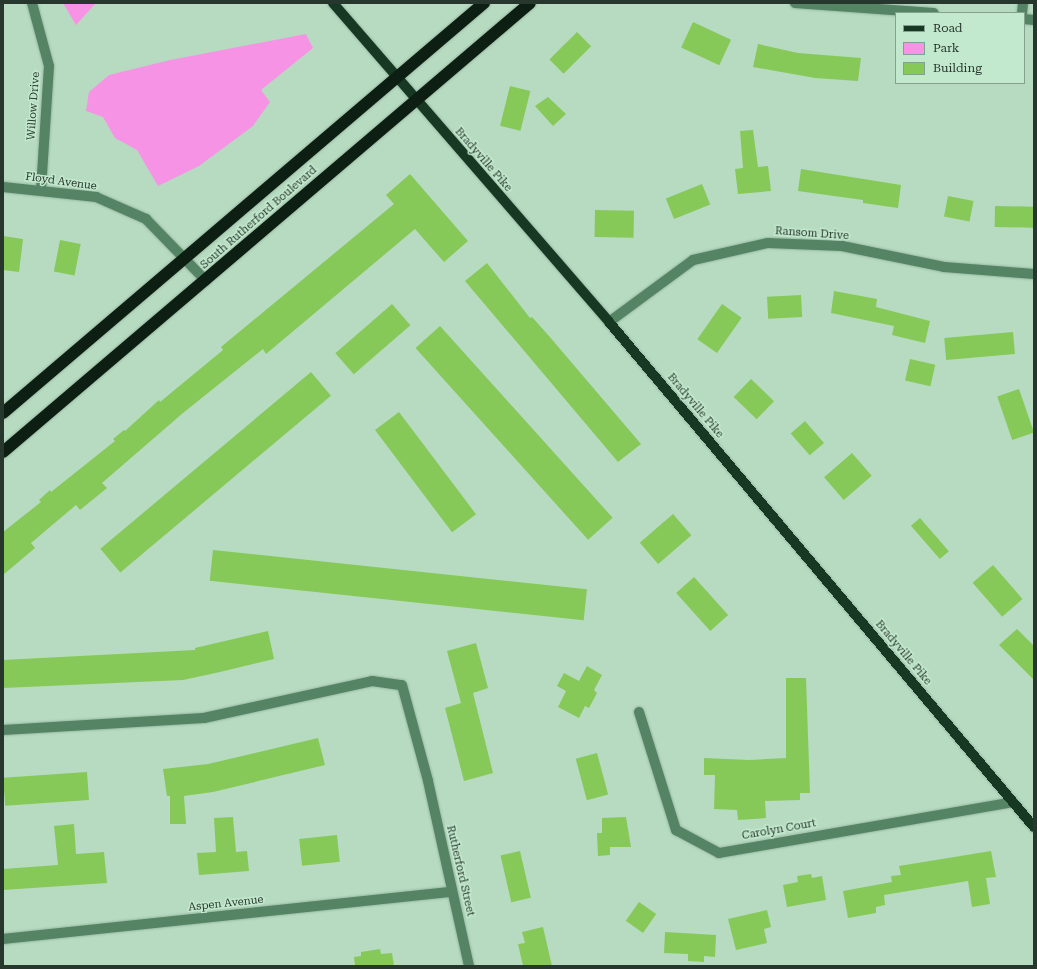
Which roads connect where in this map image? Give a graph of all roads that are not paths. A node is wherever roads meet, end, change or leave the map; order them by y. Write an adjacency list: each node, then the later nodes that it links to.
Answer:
1 (32, 3): 10 (street, Willow Drive)
2 (332, 3): 7 (main road, Bradyville Pike)
3 (484, 3): 7 (highway, South Rutherford Boulevard)
4 (530, 3): 8 (highway, South Rutherford Boulevard)
5 (795, 3): 6 (street)
6 (920, 12)
7 (396, 78): 8 (main road, Bradyville Pike); 11 (highway, South Rutherford Boulevard)
8 (416, 100): 13 (highway, South Rutherford Boulevard); 14 (main road, Bradyville Pike)
9 (3, 186): 10 (street, Floyd Avenue)
10 (41, 190): 11 (street, Floyd Avenue)
11 (185, 258): 13 (street, Floyd Avenue); 15 (highway, South Rutherford Boulevard)
12 (1034, 274): 14 (street, Ransom Drive)
13 (206, 281): 16 (highway, South Rutherford Boulevard)
14 (609, 322): 19 (main road, Bradyville Pike)
15 (3, 412)
16 (3, 452)
17 (639, 712): 19 (street, Carolyn Court)
18 (3, 730): 21 (street, Rutherford Street)
19 (1013, 802): 20 (main road, Bradyville Pike)
20 (1034, 827)
21 (452, 892): 22 (street, Aspen Avenue); 23 (street, Rutherford Street)
22 (3, 938)
23 (469, 966)

